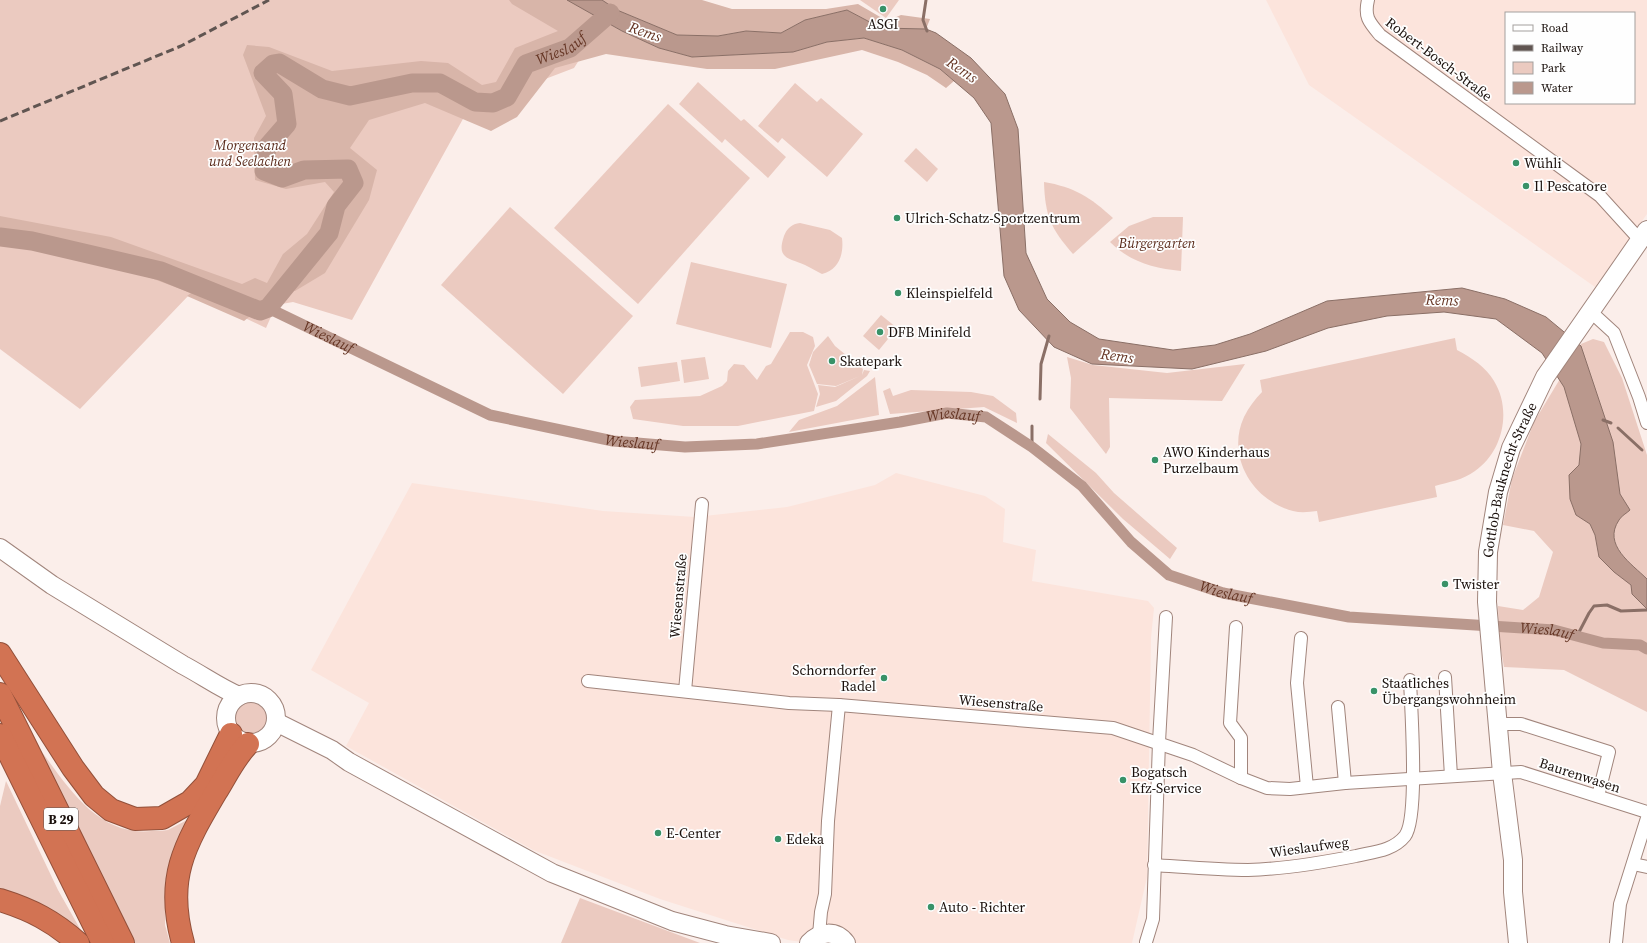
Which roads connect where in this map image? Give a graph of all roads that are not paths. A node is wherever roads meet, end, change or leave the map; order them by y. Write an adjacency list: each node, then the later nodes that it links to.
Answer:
1 (1368, 0): 2 (street, Robert-Bosch-Straße)
2 (1643, 235): 3 (main road, Gottlob-Bauknecht-Straße)
3 (1586, 316): 4 (street); 20 (main road, Gottlob-Bauknecht-Straße)
4 (1647, 423)
5 (702, 504): 15 (street, Wiesenstraße)
6 (0, 548): 11 (main road)
7 (1166, 617): 24 (street)
8 (1236, 627): 27 (street)
9 (1301, 638): 30 (street)
10 (0, 654): 22 (highway)
11 (183, 665): 17 (main road); 22 (main road)
12 (1445, 677): 26 (street)
13 (1410, 680): 28 (street)
14 (588, 681): 15 (street, Wiesenstraße)
15 (685, 691): 18 (street, Wiesenstraße)
16 (0, 694): 44 (highway, B 29)
17 (239, 696): 21 (main road); 22 (main road)
18 (839, 705): 24 (street, Wiesenstraße); 40 (street)
19 (1338, 707): 29 (street)
20 (1498, 724): 25 (main road, Gottlob-Bauknecht-Straße); 31 (street)
21 (272, 729): 22 (main road); 39 (main road)
22 (235, 731): 45 (highway)
23 (0, 735): 43 (highway, B 29)
24 (1159, 742): 27 (street, Wiesenstraße); 36 (street)
25 (1502, 773): 26 (street, Wiesenstraße); 31 (street, Baurenwasen); 34 (main road, Gottlob-Bauknecht-Straße)
26 (1451, 776): 28 (street, Wiesenstraße)
27 (1241, 778): 30 (street, Wiesenstraße)
28 (1413, 779): 29 (street, Wiesenstraße); 36 (street, Wieslaufweg)
29 (1345, 783): 30 (street, Wiesenstraße)
30 (1307, 788)
31 (1598, 796): 32 (street, Baurenwasen)
32 (1647, 812)
33 (1647, 818): 35 (street)
34 (1513, 860): 49 (main road, Gottlob-Bauknecht-Straße); 50 (main road, Gottlob-Bauknecht-Straße)
35 (1633, 864): 37 (street); 51 (street)
36 (1154, 865): 41 (street)
37 (1647, 867)
38 (0, 900): 42 (highway)
39 (725, 935): 46 (main road); 47 (main road)
40 (820, 937): 48 (main road)
41 (1146, 942)
42 (78, 943)
43 (103, 943)
44 (123, 943)
45 (183, 943)
46 (747, 943)
47 (771, 943)
48 (846, 943)
49 (1518, 943)
50 (1528, 943)
51 (1616, 943)

